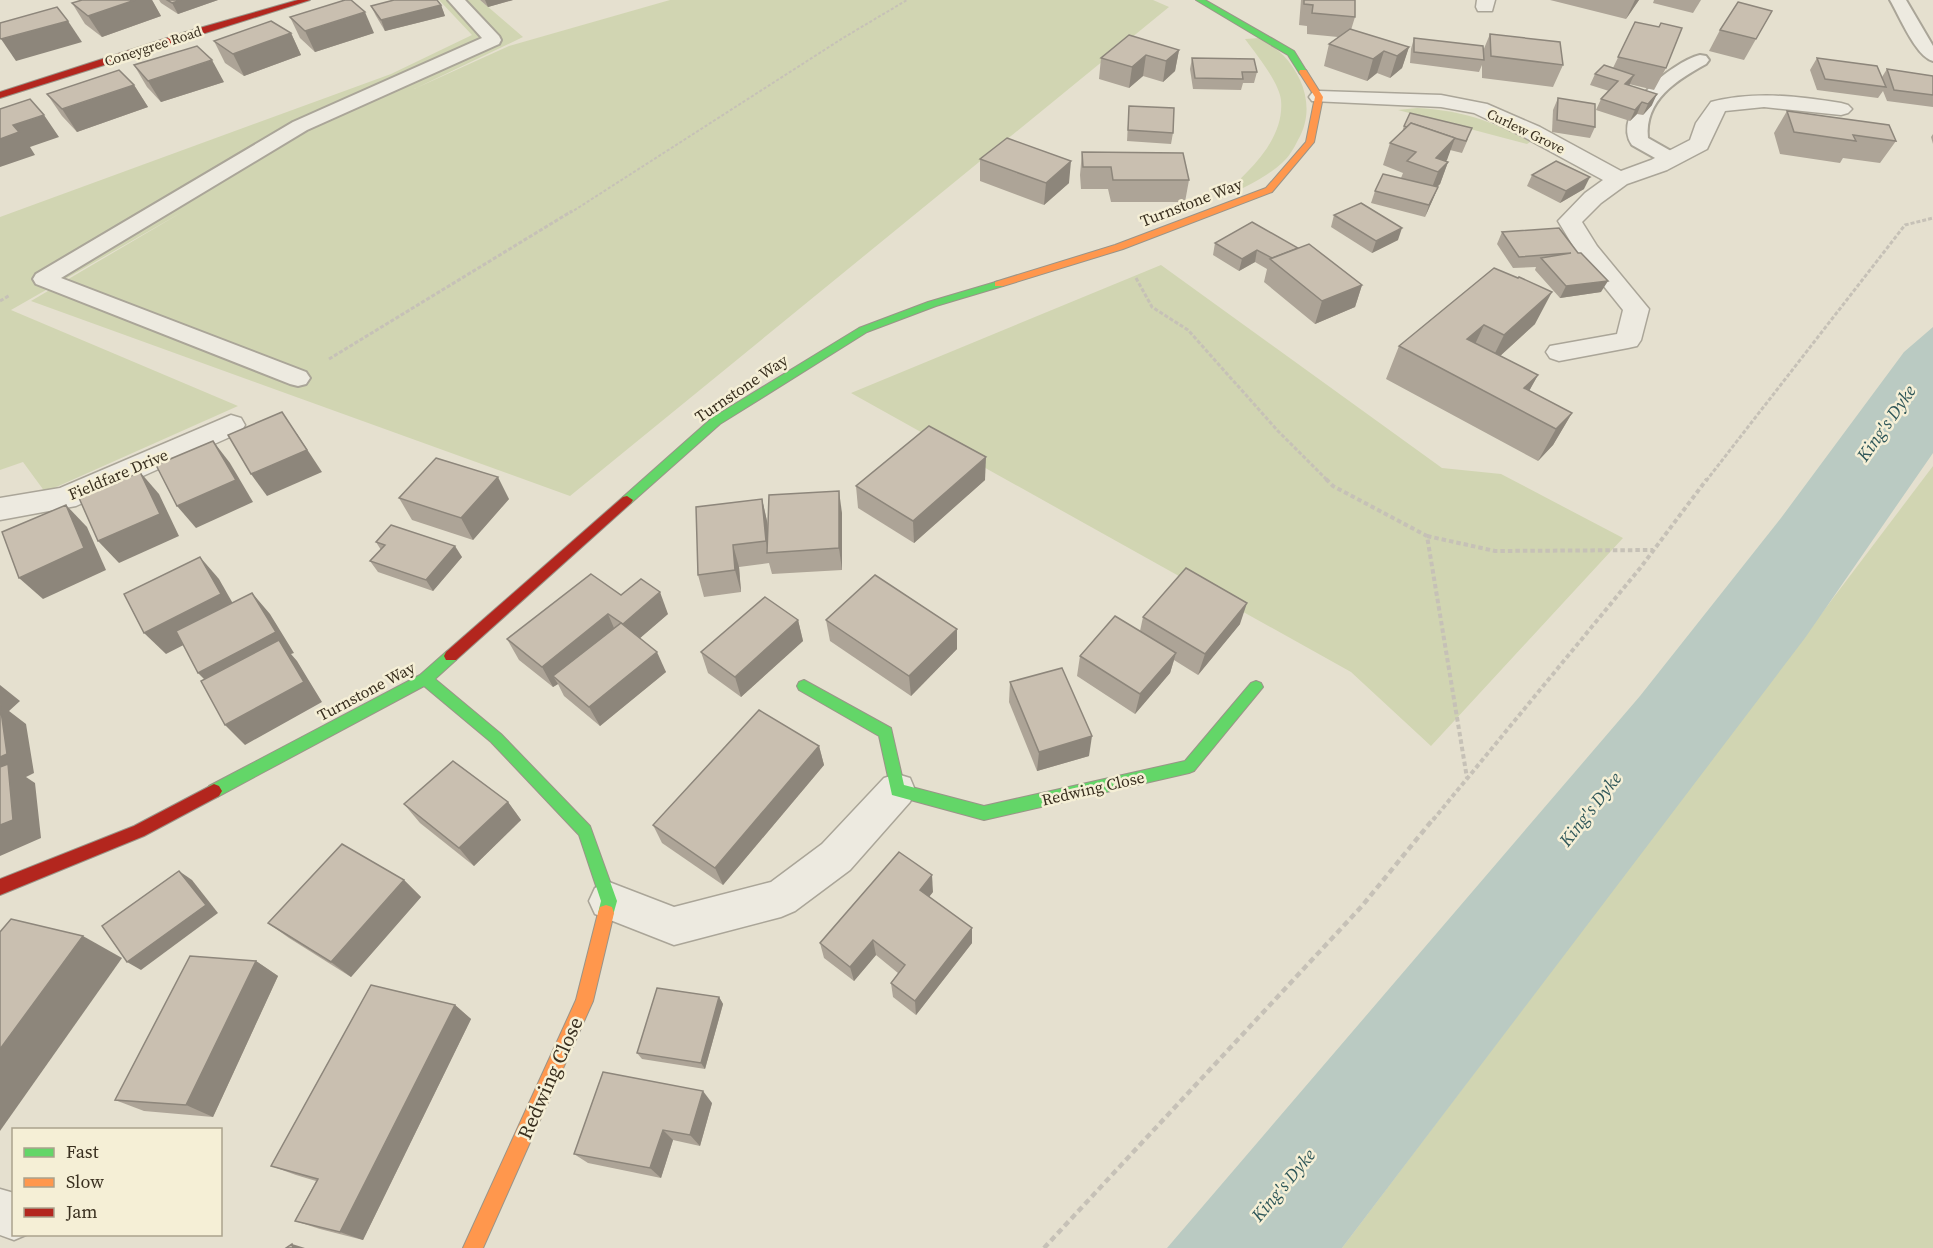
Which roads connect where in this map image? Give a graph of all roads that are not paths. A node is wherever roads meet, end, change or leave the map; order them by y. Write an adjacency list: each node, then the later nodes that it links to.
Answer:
1 (306, 0): 7 (street, Coneygree Road)
2 (456, 0): 13 (lane)
3 (1200, 0): 8 (street)
4 (1898, 0): 5 (lane)
5 (1933, 56)
6 (1700, 60): 10 (lane)
7 (0, 95)
8 (1319, 97): 11 (street, Curlew Grove); 16 (street, Turnstone Way)
9 (1841, 110): 10 (street)
10 (1671, 159): 11 (street)
11 (1620, 179): 12 (street)
12 (1559, 352)
13 (298, 378)
14 (231, 425): 15 (street, Fieldfare Drive)
15 (0, 509)
16 (425, 679): 20 (street, Turnstone Way); 21 (street)
17 (804, 686): 19 (street)
18 (1256, 687): 19 (street, Redwing Close)
19 (897, 790): 21 (street)
20 (0, 887)
21 (609, 901): 22 (street, Redwing Close)
22 (473, 1248)

